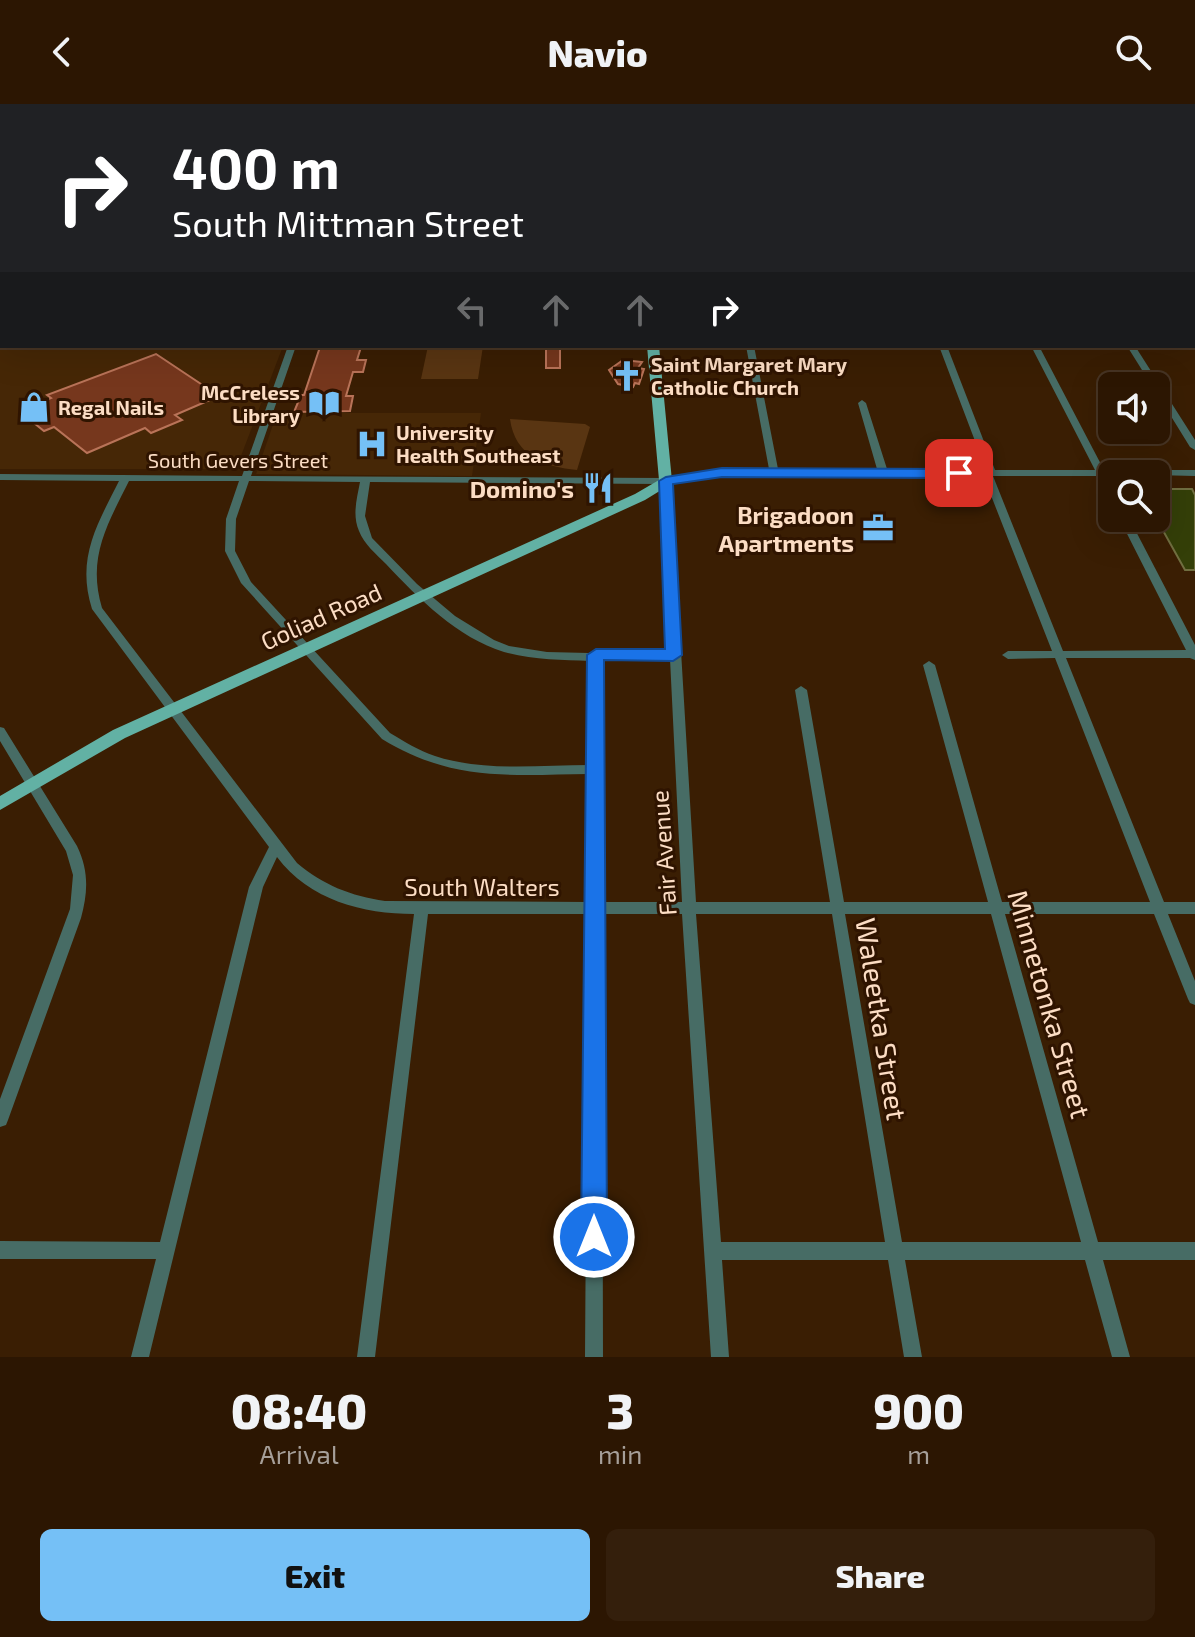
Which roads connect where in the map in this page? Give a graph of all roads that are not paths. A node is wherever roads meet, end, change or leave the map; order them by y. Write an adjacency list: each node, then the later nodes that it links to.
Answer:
1 (291, 348): 17 (street)
2 (653, 348): 20 (main road, Fair Avenue)
3 (750, 348): 10 (street)
4 (944, 348): 12 (street)
5 (1036, 348): 9 (street)
6 (1132, 348): 8 (street)
7 (862, 403): 11 (street)
8 (1195, 447)
9 (1098, 467)
10 (774, 473): 11 (street, South Gevers Street); 20 (street, South Gevers Street)
11 (883, 473): 12 (street, South Gevers Street)
12 (990, 473): 13 (street, South Gevers Street); 27 (street)
13 (1098, 473)
14 (1170, 473): 15 (street, South Gevers Street)
15 (1195, 473)
16 (126, 477): 17 (street, South Gevers Street); 19 (street, South Gevers Street); 31 (street, South Walters)
17 (244, 478): 18 (street, South Gevers Street); 23 (street)
18 (366, 478): 20 (street, South Gevers Street); 22 (street)
19 (2, 480)
20 (666, 481): 22 (main road, Goliad Road); 25 (street, Fair Avenue)
21 (1131, 532): 28 (street)
22 (426, 595): 23 (main road, Goliad Road); 24 (street)
23 (306, 650): 31 (main road, Goliad Road); 33 (street)
24 (596, 655): 25 (street); 33 (street)
25 (673, 655): 39 (street, Fair Avenue)
26 (1008, 655): 27 (street)
27 (1059, 655): 28 (street); 40 (street)
28 (1195, 655)
29 (929, 665): 43 (street, Minnetonka Street)
30 (801, 690): 42 (street, Waleetka Street)
31 (173, 709): 34 (main road, Goliad Road); 36 (street, South Walters)
32 (0, 731): 34 (street)
33 (595, 769): 38 (street)
34 (32, 784): 35 (main road, Goliad Road); 45 (street)
35 (0, 804)
36 (276, 847): 37 (street, South Walters); 47 (street)
37 (422, 908): 38 (street, South Walters); 53 (street)
38 (594, 908): 39 (street, South Walters); 54 (street)
39 (689, 908): 42 (street, South Walters); 48 (street, Fair Avenue)
40 (1159, 908): 41 (street, South Walters); 43 (street, South Walters); 44 (street)
41 (1195, 908)
42 (837, 909): 43 (street, South Walters); 49 (street, Waleetka Street)
43 (996, 909): 50 (street, Minnetonka Street)
44 (1195, 999)
45 (0, 1120)
46 (0, 1250): 47 (street)
47 (166, 1251): 52 (street)
48 (712, 1251): 49 (street); 55 (street, Fair Avenue)
49 (894, 1251): 50 (street); 56 (street, Waleetka Street)
50 (1091, 1251): 51 (street); 57 (street, Minnetonka Street)
51 (1195, 1251)
52 (140, 1357)
53 (366, 1357)
54 (594, 1357)
55 (720, 1357)
56 (913, 1357)
57 (1121, 1357)

